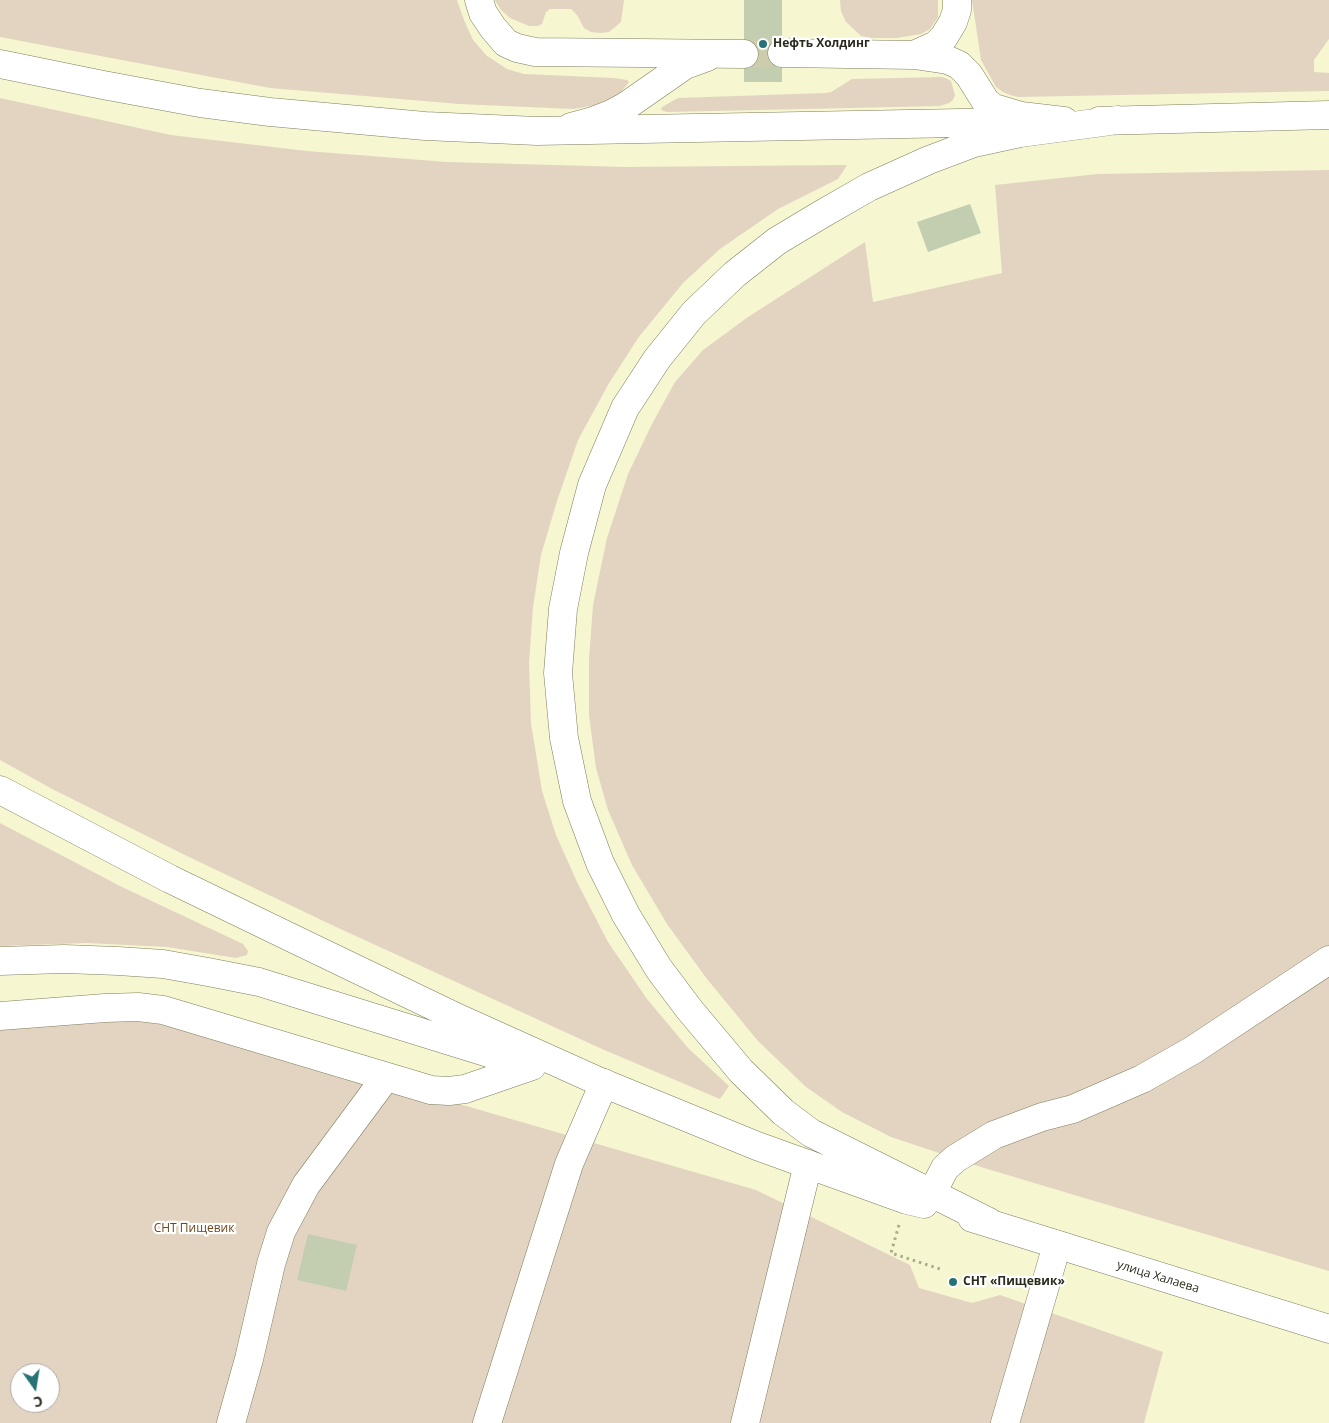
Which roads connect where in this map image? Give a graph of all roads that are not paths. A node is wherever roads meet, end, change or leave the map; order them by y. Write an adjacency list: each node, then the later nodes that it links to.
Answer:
1 (479, 0): 9 (main road)
2 (957, 0): 4 (main road)
3 (782, 53): 4 (main road)
4 (914, 55): 8 (main road)
5 (0, 64): 9 (main road)
6 (1329, 115): 7 (main road)
7 (1118, 120): 8 (main road); 18 (main road)
8 (1064, 121): 9 (main road)
9 (537, 131)
10 (0, 790): 16 (main road)
11 (1329, 960): 18 (main road)
12 (0, 961): 14 (main road)
13 (0, 1016): 15 (main road)
14 (532, 1066): 15 (main road); 16 (main road)
15 (386, 1078): 22 (main road)
16 (601, 1082): 17 (main road); 23 (main road)
17 (808, 1164): 19 (main road); 24 (main road)
18 (932, 1193): 19 (main road)
19 (989, 1222): 20 (main road, улица Халаева)
20 (1057, 1245): 21 (main road, улица Халаева); 25 (main road)
21 (1329, 1329)
22 (231, 1423)
23 (487, 1423)
24 (745, 1423)
25 (1005, 1423)

